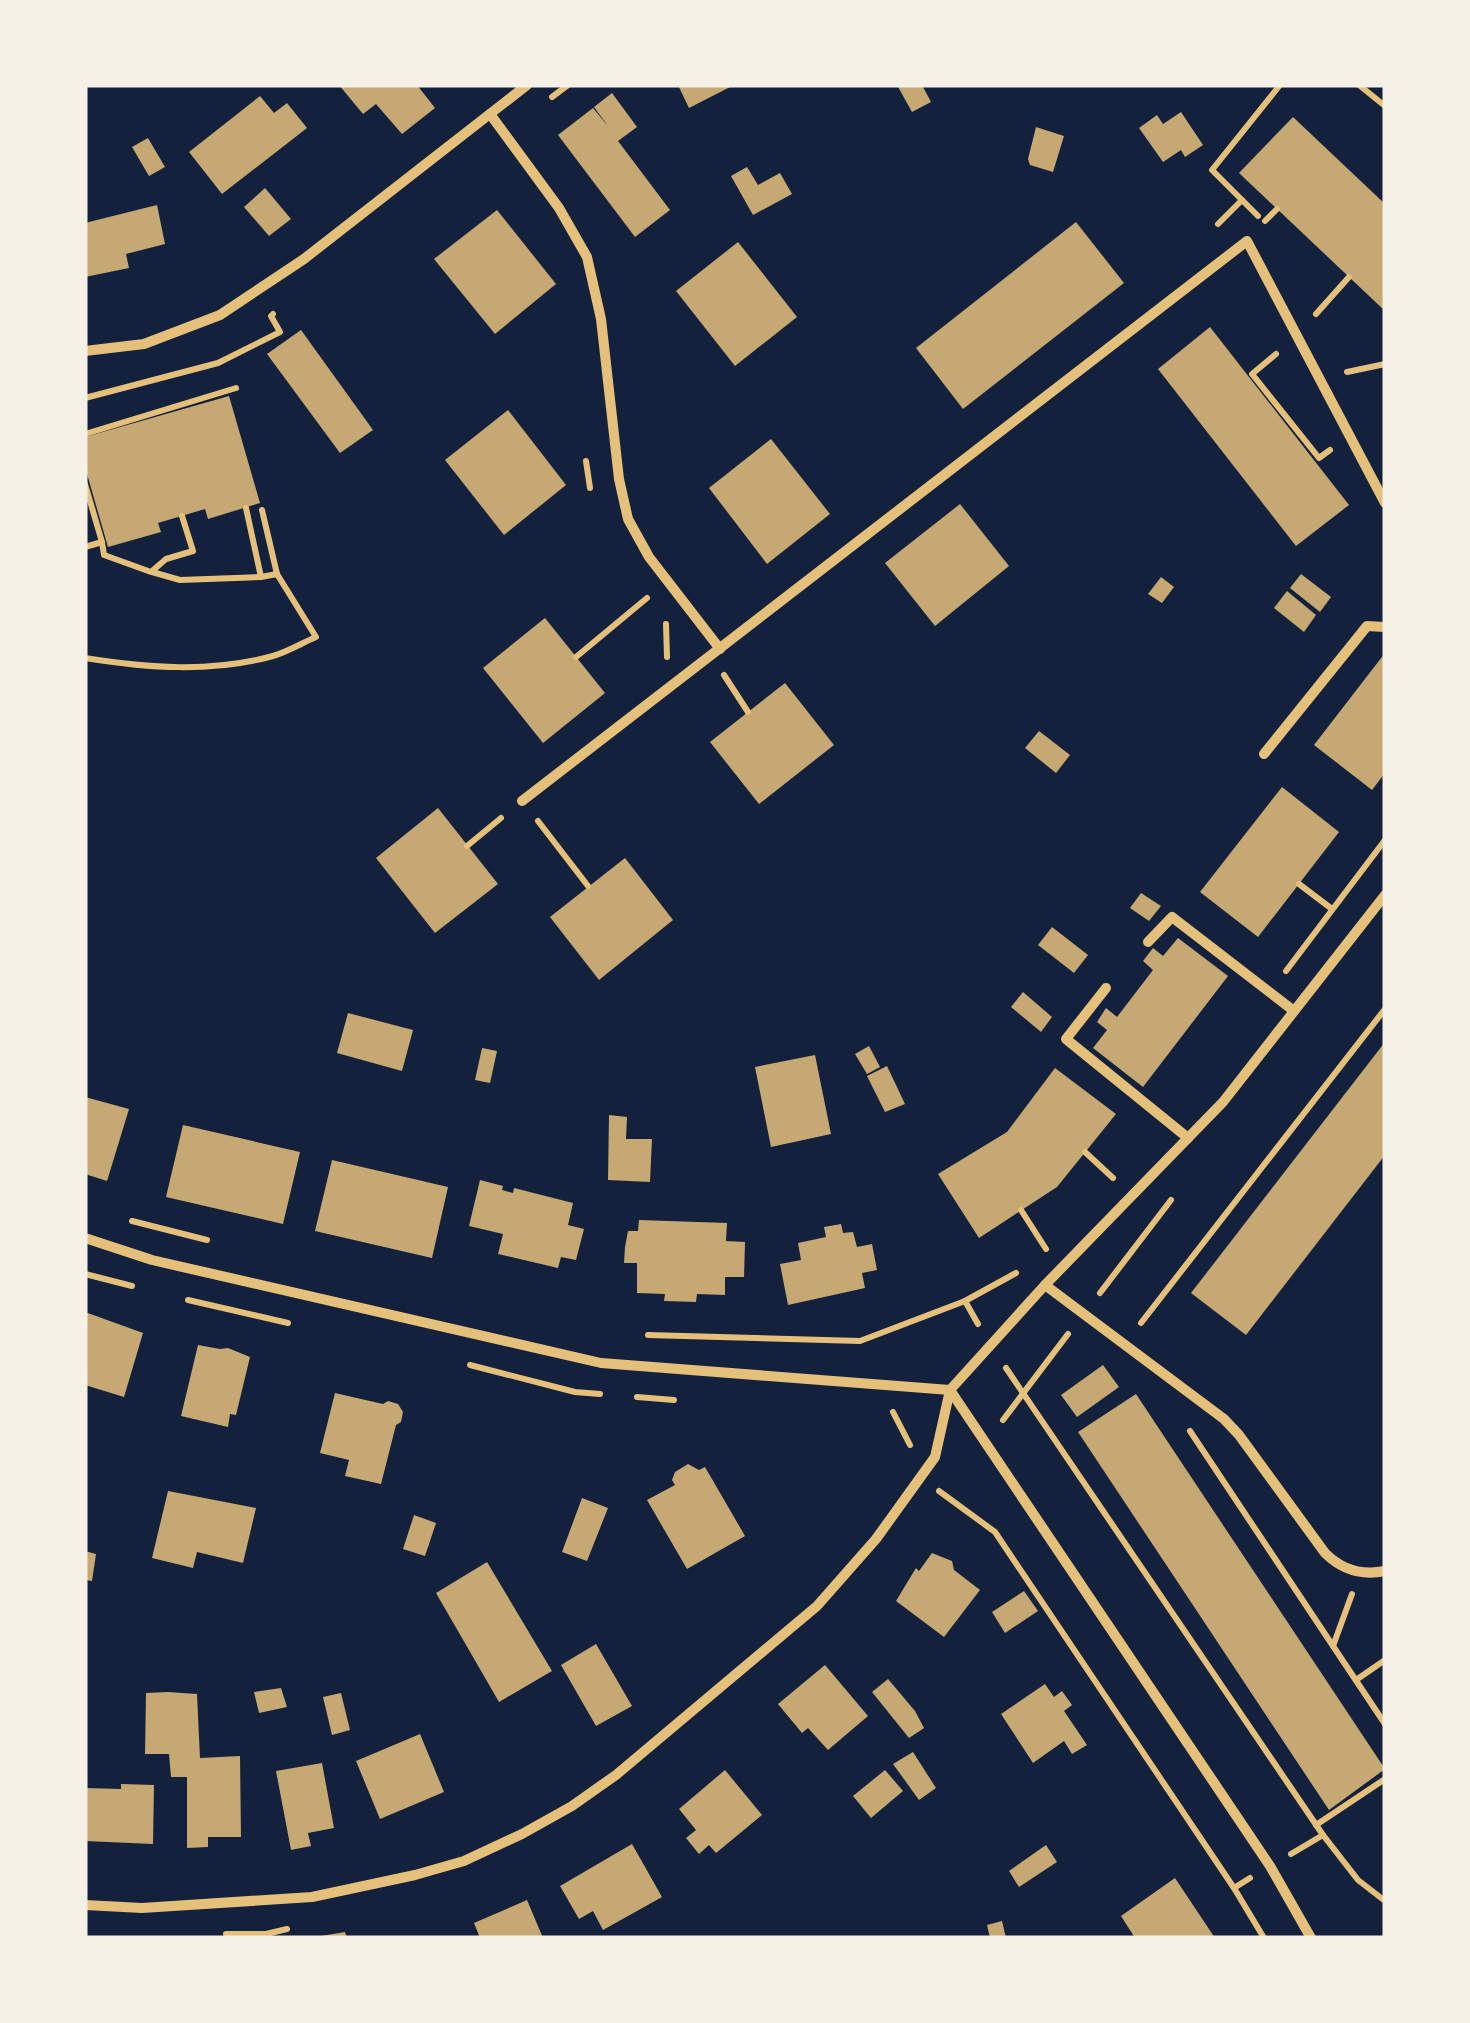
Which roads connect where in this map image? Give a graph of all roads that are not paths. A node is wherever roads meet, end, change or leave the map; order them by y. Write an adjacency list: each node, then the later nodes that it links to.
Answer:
1 (527, 85): 2 (street)
2 (490, 114): 3 (street); 6 (street)
3 (85, 351)
4 (1385, 502): 6 (street)
5 (1385, 627): 7 (street)
6 (720, 649): 8 (street)
7 (1264, 754)
8 (522, 801)
9 (1385, 895): 12 (street)
10 (1148, 942): 12 (street)
11 (1106, 988): 13 (street)
12 (1294, 1011): 13 (street)
13 (1188, 1138): 15 (street)
14 (85, 1238): 16 (street)
15 (1045, 1285): 16 (street); 17 (street)
16 (950, 1390): 18 (street); 19 (street)
17 (1385, 1571)
18 (85, 1905)
19 (1311, 1938)

